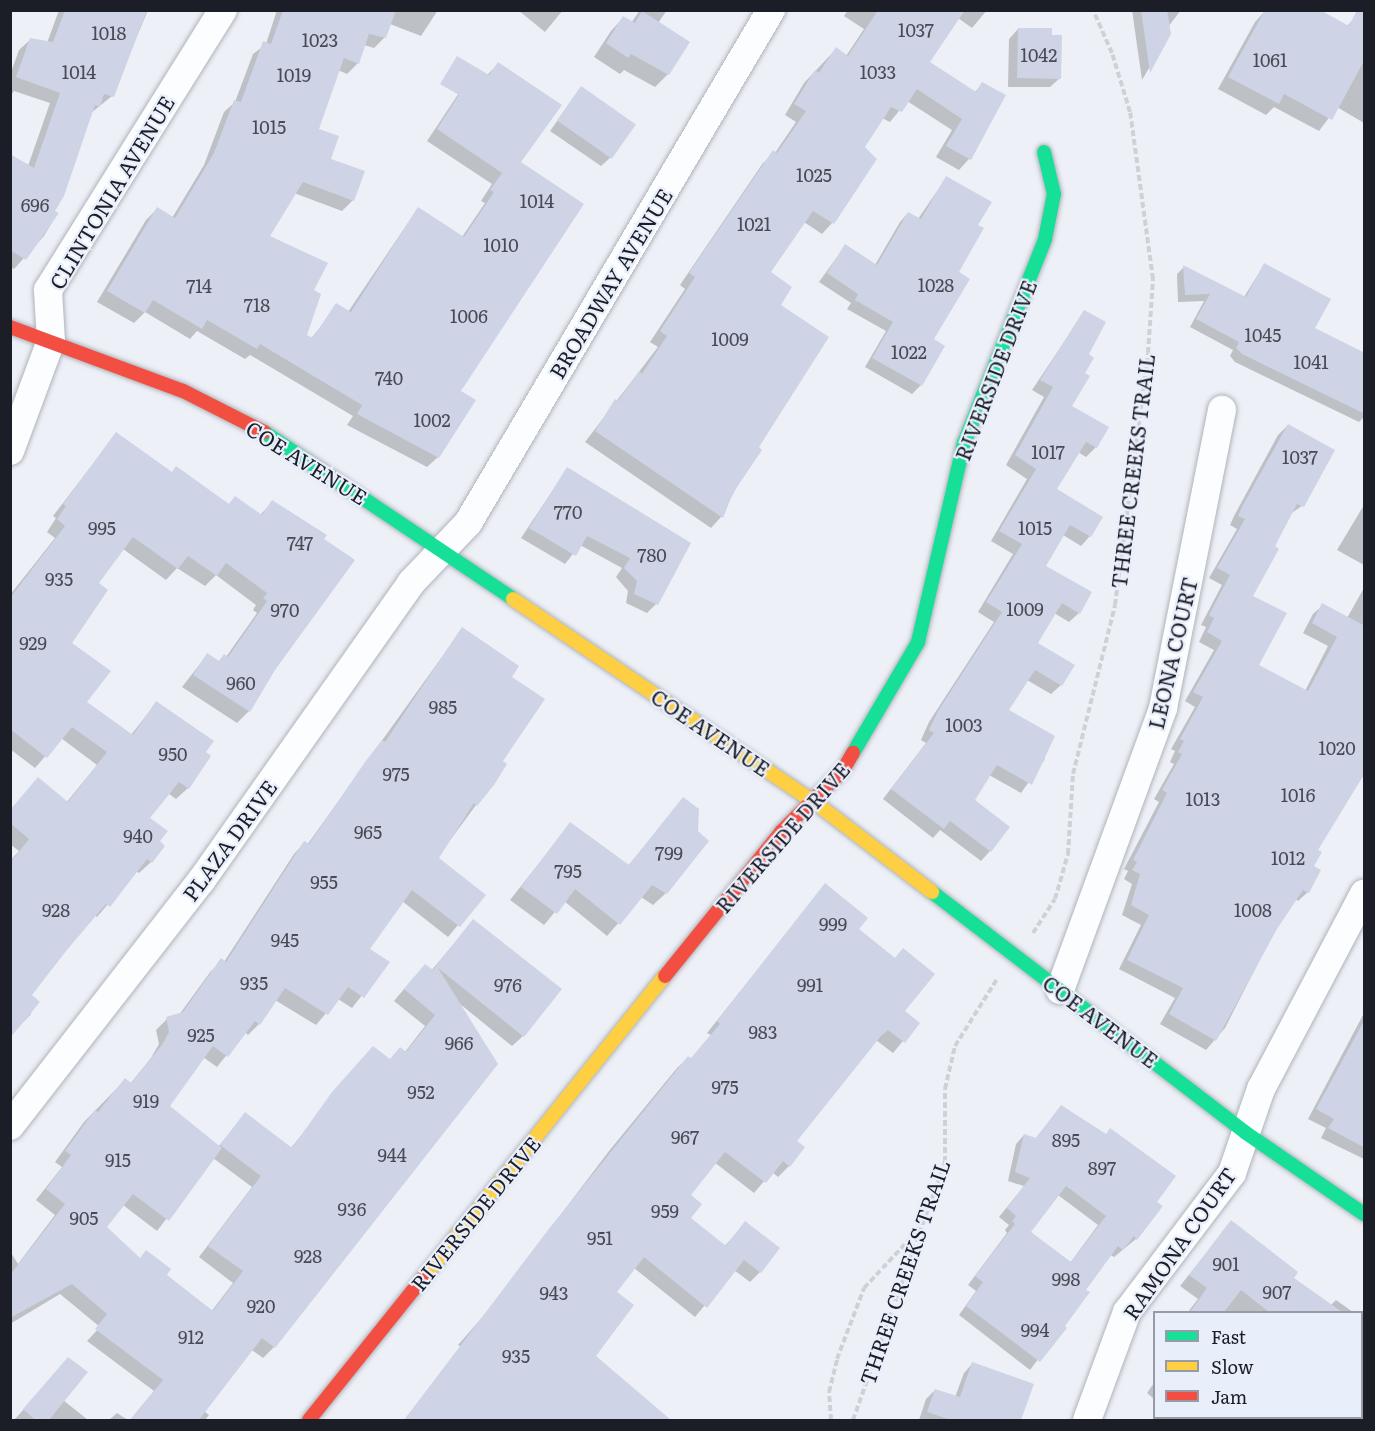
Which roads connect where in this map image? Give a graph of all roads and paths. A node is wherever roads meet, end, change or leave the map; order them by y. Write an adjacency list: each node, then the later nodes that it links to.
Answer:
1 (223, 10): 6 (street, CLINTONIA AVENUE)
2 (771, 10): 9 (street, BROADWAY AVENUE)
3 (1093, 10): 12 (path, THREE CREEKS TRAIL)
4 (1044, 152): 10 (street, RIVERSIDE DRIVE)
5 (10, 327): 6 (street, COE AVENUE)
6 (51, 341): 8 (street, CLINTONIA AVENUE); 9 (street, COE AVENUE)
7 (1222, 410): 14 (street, LEONA COURT)
8 (10, 451)
9 (442, 550): 10 (street, COE AVENUE); 15 (street, PLAZA DRIVE)
10 (813, 801): 14 (street, COE AVENUE); 19 (street, RIVERSIDE DRIVE)
11 (1365, 894): 16 (street, RAMONA COURT)
12 (1037, 927)
13 (992, 989): 18 (path, THREE CREEKS TRAIL)
14 (1060, 990): 16 (street, COE AVENUE)
15 (10, 1126)
16 (1246, 1133): 17 (street, COE AVENUE); 22 (street, RAMONA COURT)
17 (1365, 1214)
18 (923, 1225): 20 (path); 21 (path, THREE CREEKS TRAIL)
19 (309, 1420)
20 (831, 1420)
21 (854, 1420)
22 (1087, 1420)

